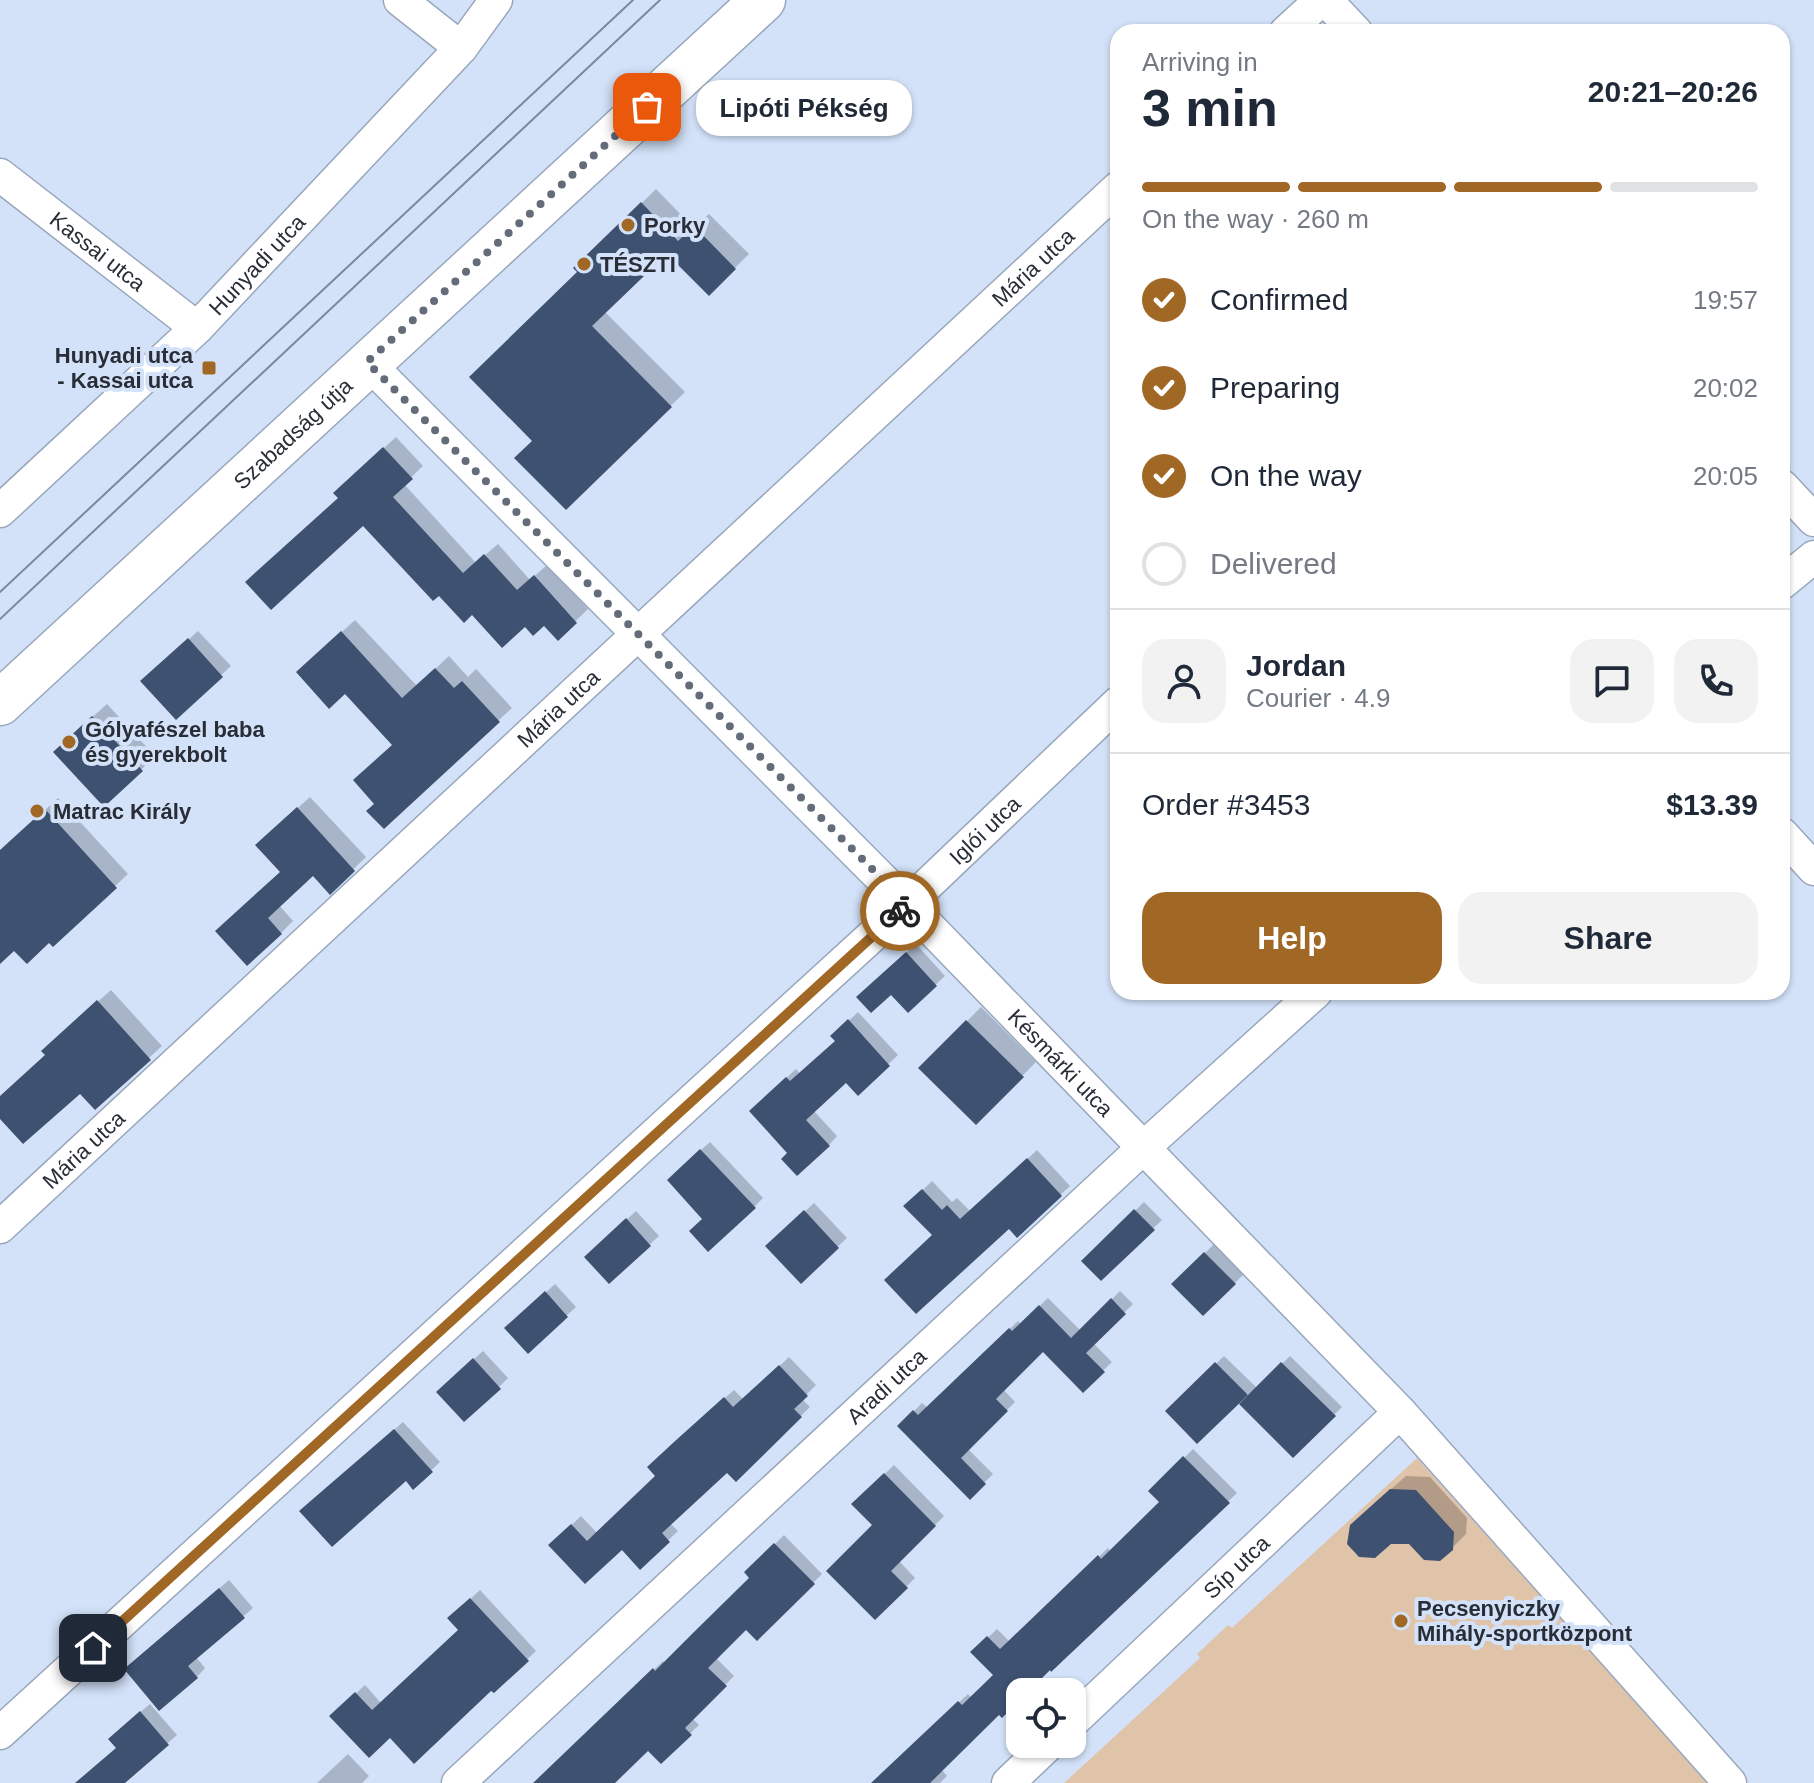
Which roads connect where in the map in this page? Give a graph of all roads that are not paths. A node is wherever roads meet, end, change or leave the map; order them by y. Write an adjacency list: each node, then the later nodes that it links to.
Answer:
1 (400, 0): 7 (street)
2 (496, 0): 7 (street, Hunyadi utca)
3 (763, 0): 11 (main road, Szabadság útja)
4 (1323, 0): 5 (street); 6 (street)
5 (1295, 24)
6 (1348, 24)
7 (461, 48): 10 (street, Hunyadi utca)
8 (0, 175): 10 (street, Kassai utca)
9 (1110, 195): 17 (street, Mária utca)
10 (197, 328): 13 (street, Hunyadi utca)
11 (367, 362): 17 (street, Késmárki utca); 18 (main road, Szabadság útja)
12 (1790, 494): 14 (street)
13 (0, 511)
14 (1814, 520)
15 (1814, 557): 16 (street)
16 (1790, 576)
17 (637, 634): 22 (street, Késmárki utca); 25 (street, Mária utca)
18 (0, 703)
19 (1110, 711): 22 (street, Iglói utca)
20 (1790, 843): 21 (street)
21 (1814, 869)
22 (907, 904): 24 (street, Késmárki utca); 28 (street, Iglói utca)
23 (1307, 1000): 24 (street, Aradi utca)
24 (1142, 1149): 26 (street, Késmárki utca); 30 (street, Aradi utca)
25 (0, 1227)
26 (1400, 1412): 27 (street, Síp utca); 32 (street, Késmárki utca)
27 (1086, 1709)
28 (0, 1733)
29 (1034, 1758): 31 (street)
30 (458, 1783)
31 (1008, 1783)
32 (1730, 1783)

